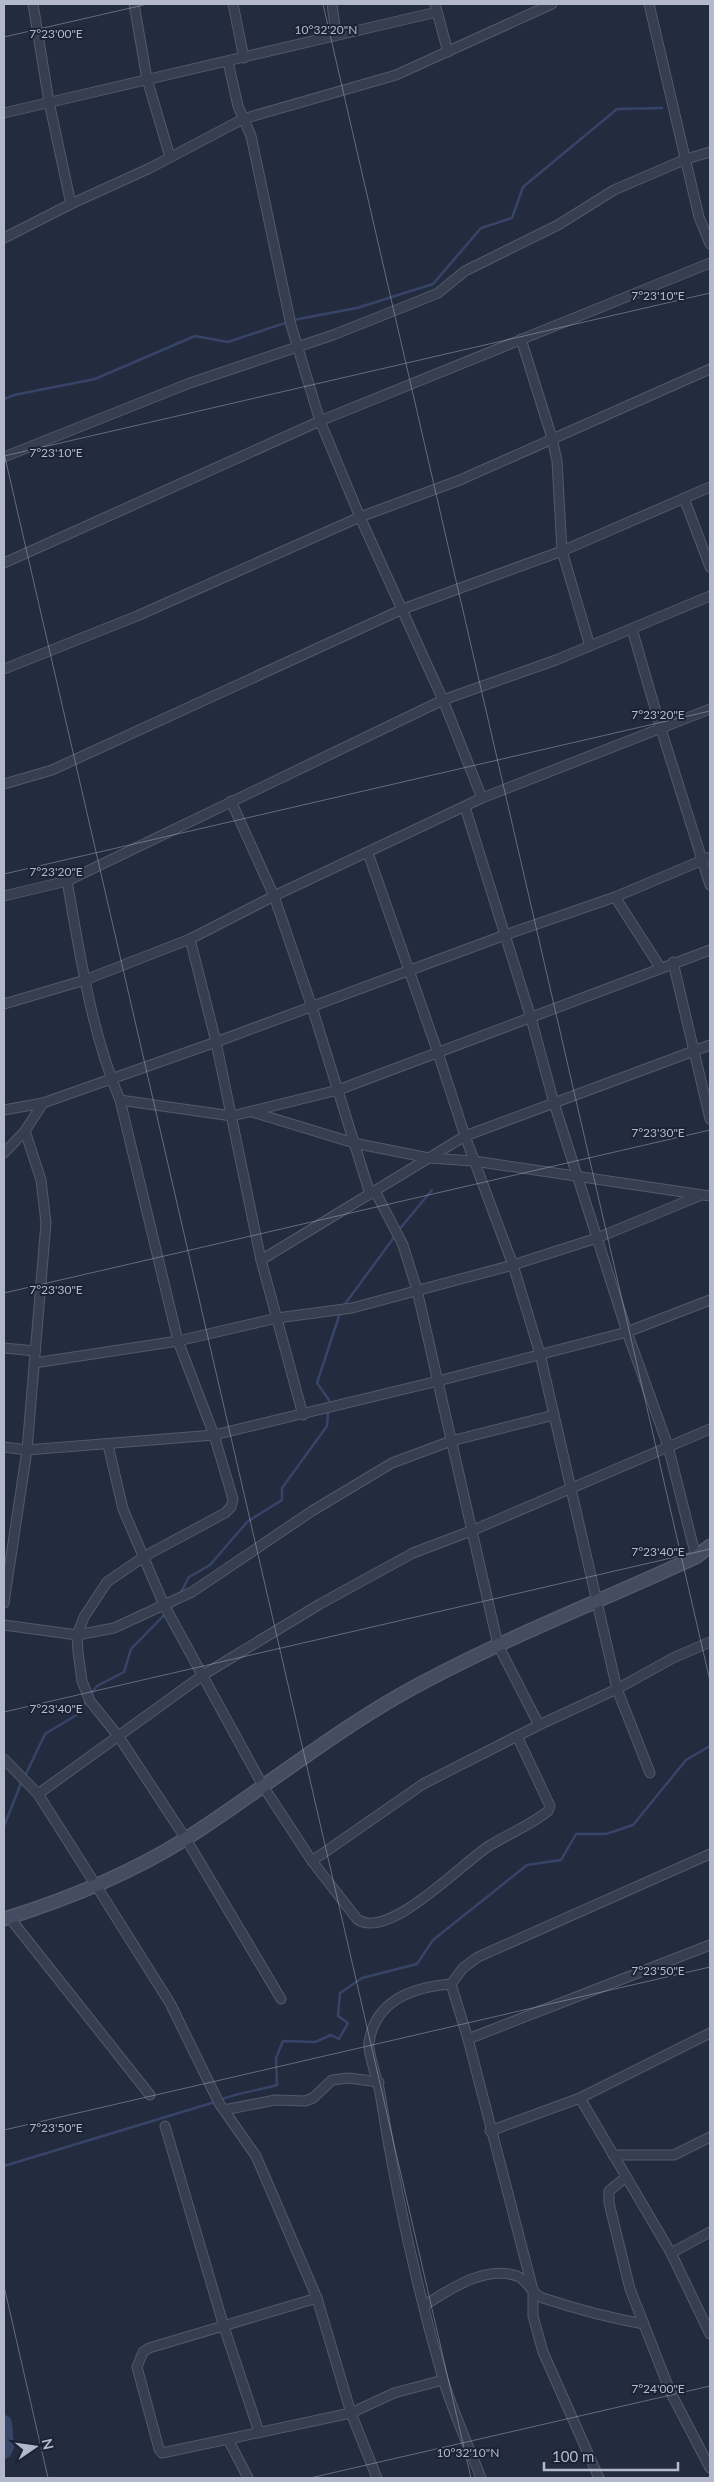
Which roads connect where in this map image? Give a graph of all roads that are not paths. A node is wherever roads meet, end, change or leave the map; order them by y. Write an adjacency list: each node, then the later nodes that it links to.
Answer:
1 (33, 4): 13 (street)
2 (134, 4): 12 (street)
3 (233, 4): 10 (street)
4 (332, 4): 8 (street)
5 (649, 4): 18 (street)
6 (546, 5): 9 (street)
7 (436, 8): 8 (street); 9 (street)
8 (336, 34): 10 (street)
9 (448, 52): 15 (street)
10 (244, 58): 11 (street)
11 (228, 62): 12 (street); 15 (street)
12 (147, 79): 13 (street); 17 (street)
13 (49, 102): 14 (street); 19 (street)
14 (4, 113)
15 (243, 119): 17 (street); 24 (street)
16 (710, 152): 18 (street)
17 (170, 157): 19 (street)
18 (686, 159): 21 (street); 24 (street)
19 (71, 204): 20 (street)
20 (4, 238)
21 (710, 244)
22 (710, 263): 23 (street)
23 (521, 340): 26 (street); 27 (street)
24 (297, 347): 26 (street); 28 (street)
25 (710, 369): 27 (street)
26 (320, 421): 31 (street); 33 (street)
27 (552, 438): 31 (street); 32 (street)
28 (4, 457)
29 (710, 487): 30 (street)
30 (684, 498): 32 (street); 34 (street)
31 (360, 517): 36 (street); 39 (street)
32 (562, 551): 36 (street); 38 (street)
33 (4, 563)
34 (710, 567)
35 (710, 596): 37 (street)
36 (403, 609): 40 (street); 43 (street)
37 (632, 629): 38 (street); 42 (street)
38 (590, 646): 40 (street)
39 (4, 669)
40 (443, 700): 44 (street); 45 (street)
41 (710, 709): 42 (street)
42 (660, 729): 44 (street); 48 (street)
43 (4, 784)
44 (482, 798): 46 (street)
45 (231, 801): 49 (street); 52 (street)
46 (465, 807): 47 (street); 54 (street)
47 (368, 852): 52 (street); 59 (street)
48 (706, 859): 50 (street); 53 (street)
49 (67, 881): 51 (street); 60 (street)
50 (710, 886)
51 (4, 896)
52 (274, 896): 55 (street); 62 (street)
53 (615, 897): 54 (street); 58 (street)
54 (505, 935): 59 (street); 63 (street)
55 (190, 939): 60 (street); 64 (street)
56 (710, 950): 57 (street)
57 (673, 962): 58 (street); 66 (street)
58 (660, 967): 63 (street)
59 (410, 972): 62 (street); 67 (street)
60 (85, 980): 61 (street); 68 (street)
61 (4, 1004)
62 (312, 1007): 64 (street); 69 (street)
63 (531, 1018): 67 (street); 72 (street)
64 (216, 1042): 68 (street); 75 (street)
65 (710, 1045): 66 (street)
66 (695, 1051): 72 (street); 76 (street)
67 (438, 1053): 69 (street); 78 (street)
68 (111, 1078): 70 (street); 71 (street)
69 (338, 1090): 74 (street); 79 (street)
70 (120, 1100): 75 (street); 94 (street)
71 (43, 1103): 73 (street); 77 (street)
72 (554, 1103): 78 (street); 83 (street)
73 (4, 1110)
74 (252, 1112): 75 (street); 79 (street)
75 (232, 1116): 88 (street)
76 (710, 1119)
77 (25, 1131): 80 (street); 96 (street)
78 (465, 1136): 81 (street); 82 (street)
79 (354, 1143): 81 (street); 84 (street)
80 (4, 1153)
81 (429, 1158): 82 (street); 84 (street)
82 (474, 1161): 83 (street); 89 (street)
83 (578, 1176): 85 (street); 87 (street)
84 (372, 1193): 88 (street); 90 (street)
85 (698, 1196): 86 (street); 87 (street)
86 (710, 1196)
87 (597, 1238): 89 (street); 93 (street)
88 (261, 1260): 92 (street)
89 (513, 1265): 90 (street); 97 (street)
90 (417, 1290): 92 (street); 99 (street)
91 (710, 1300): 93 (street)
92 (277, 1318): 94 (street); 100 (street)
93 (627, 1332): 97 (street); 106 (street)
94 (178, 1341): 98 (street); 103 (street)
95 (4, 1348): 96 (street)
96 (35, 1351): 98 (street)
97 (540, 1354): 99 (street); 101 (street)
98 (34, 1363): 108 (street)
99 (438, 1381): 100 (street); 104 (street)
100 (303, 1415): 103 (street)
101 (554, 1415): 104 (street); 109 (street)
102 (710, 1429): 106 (street)
103 (214, 1435): 105 (street); 112 (street)
104 (451, 1441): 110 (street); 116 (street)
105 (108, 1445): 108 (street); 112 (street)
106 (668, 1446): 109 (street); 113 (street)
107 (4, 1447): 108 (street)
108 (27, 1450): 114 (street)
109 (571, 1488): 110 (street); 115 (street)
110 (471, 1531): 120 (street); 121 (street)
111 (710, 1546): 113 (street)
112 (145, 1556): 116 (street); 118 (street)
113 (696, 1557): 115 (street)
114 (4, 1603)
115 (596, 1603): 120 (street); 122 (street)
116 (164, 1606): 118 (street); 121 (street)
117 (4, 1624): 118 (street)
118 (77, 1635): 125 (street)
119 (710, 1642): 122 (street)
120 (498, 1645): 123 (street); 128 (street)
121 (203, 1675): 125 (street); 128 (street)
122 (617, 1689): 123 (street); 127 (street)
123 (539, 1724): 124 (street)
124 (517, 1736): 132 (street); 132 (street)
125 (119, 1737): 129 (street); 130 (street)
126 (4, 1759): 129 (street)
127 (650, 1773)
128 (262, 1786): 130 (street); 132 (street)
129 (38, 1794): 133 (street)
130 (186, 1839): 133 (street); 137 (street)
131 (710, 1854): 136 (street)
132 (312, 1861)
133 (96, 1886): 134 (street); 143 (street)
134 (7, 1918): 141 (street)
135 (710, 1944): 139 (street)
136 (451, 1984): 139 (street); 140 (street)
137 (281, 1999)
138 (710, 2033): 142 (street)
139 (468, 2039): 145 (street)
140 (378, 2082): 143 (street); 153 (street)
141 (150, 2095)
142 (580, 2098): 145 (street); 147 (street)
143 (222, 2106): 152 (street)
144 (164, 2126): 155 (street)
145 (490, 2131): 151 (street)
146 (710, 2137): 147 (street)
147 (613, 2154): 148 (street)
148 (626, 2177): 150 (street); 154 (street)
149 (710, 2232): 150 (street)
150 (671, 2254): 156 (street)
151 (533, 2290): 153 (street); 154 (street); 165 (street)
152 (317, 2298): 155 (street); 158 (street)
153 (425, 2305): 157 (street)
154 (644, 2324): 161 (street)
155 (224, 2327): 159 (street); 160 (street)
156 (710, 2334)
157 (443, 2380): 158 (street); 164 (street)
158 (351, 2412): 159 (street); 163 (street)
159 (259, 2432): 160 (street)
160 (228, 2439): 162 (street)
161 (710, 2468)
162 (248, 2478)
163 (377, 2478)
164 (480, 2478)
165 (599, 2478)

